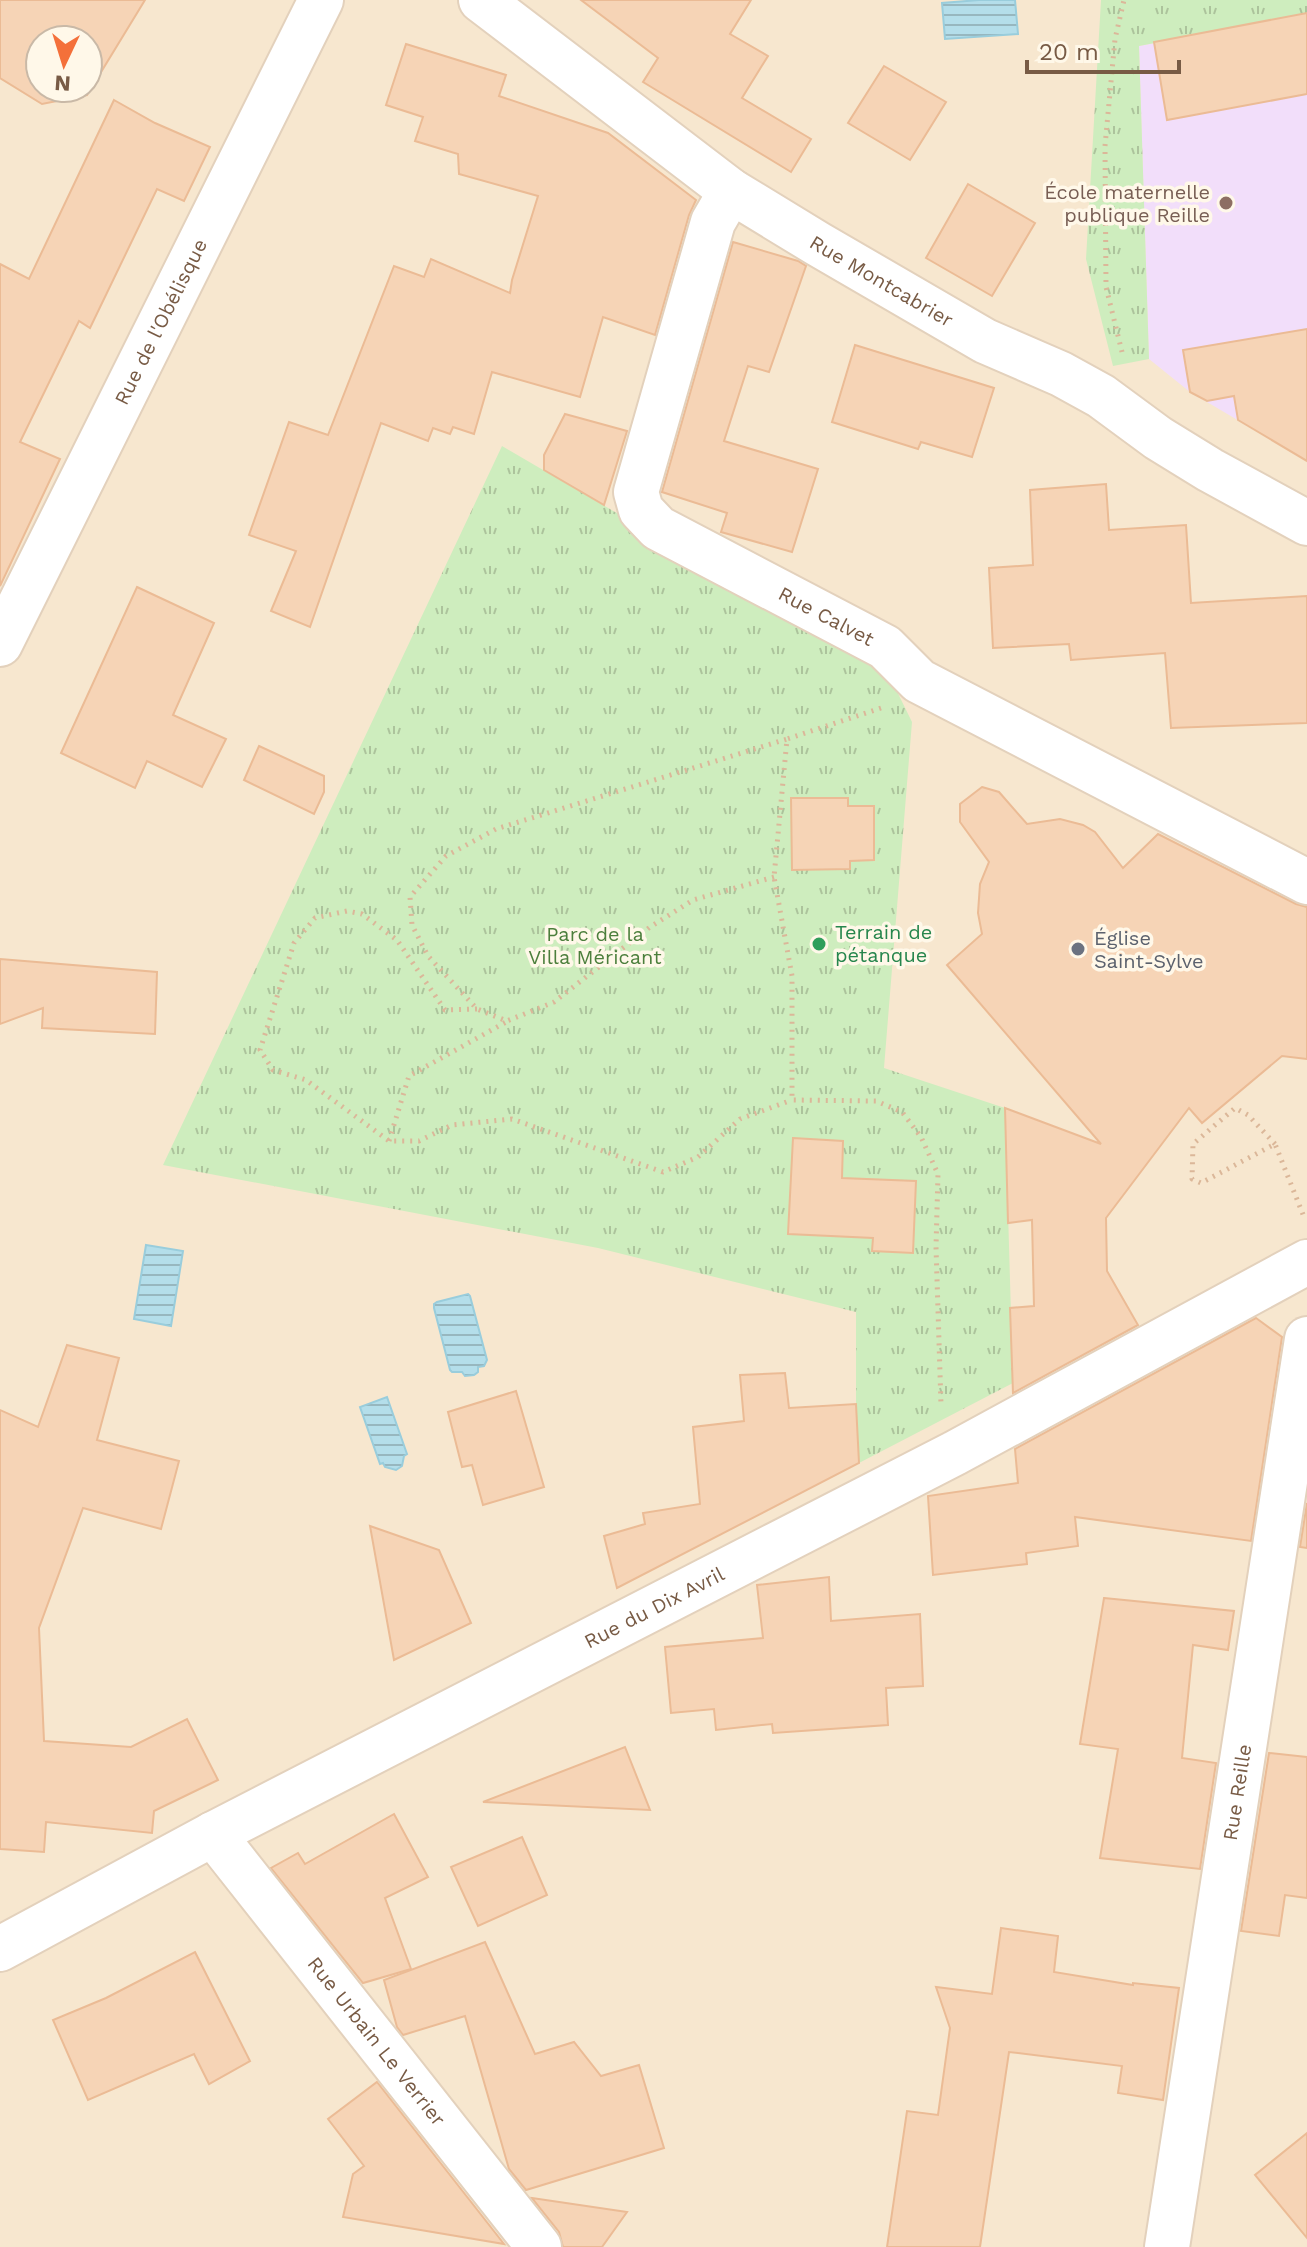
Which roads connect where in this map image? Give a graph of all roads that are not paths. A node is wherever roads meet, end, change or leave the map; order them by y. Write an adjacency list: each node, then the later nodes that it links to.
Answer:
1 (321, 0): 5 (street, Rue de l'Obélisque)
2 (481, 0): 3 (street, Rue Montcabrier)
3 (731, 191): 4 (street, Rue Montcabrier); 6 (street, Rue Calvet)
4 (1307, 523)
5 (0, 644)
6 (1307, 882)
7 (1307, 1262): 9 (street, Rue du Dix Avril)
8 (1307, 1339): 12 (street, Rue Reille)
9 (213, 1834): 10 (street, Rue du Dix Avril); 11 (street, Rue Urbain Le Verrier)
10 (0, 1949)
11 (539, 2247)
12 (1167, 2247)

